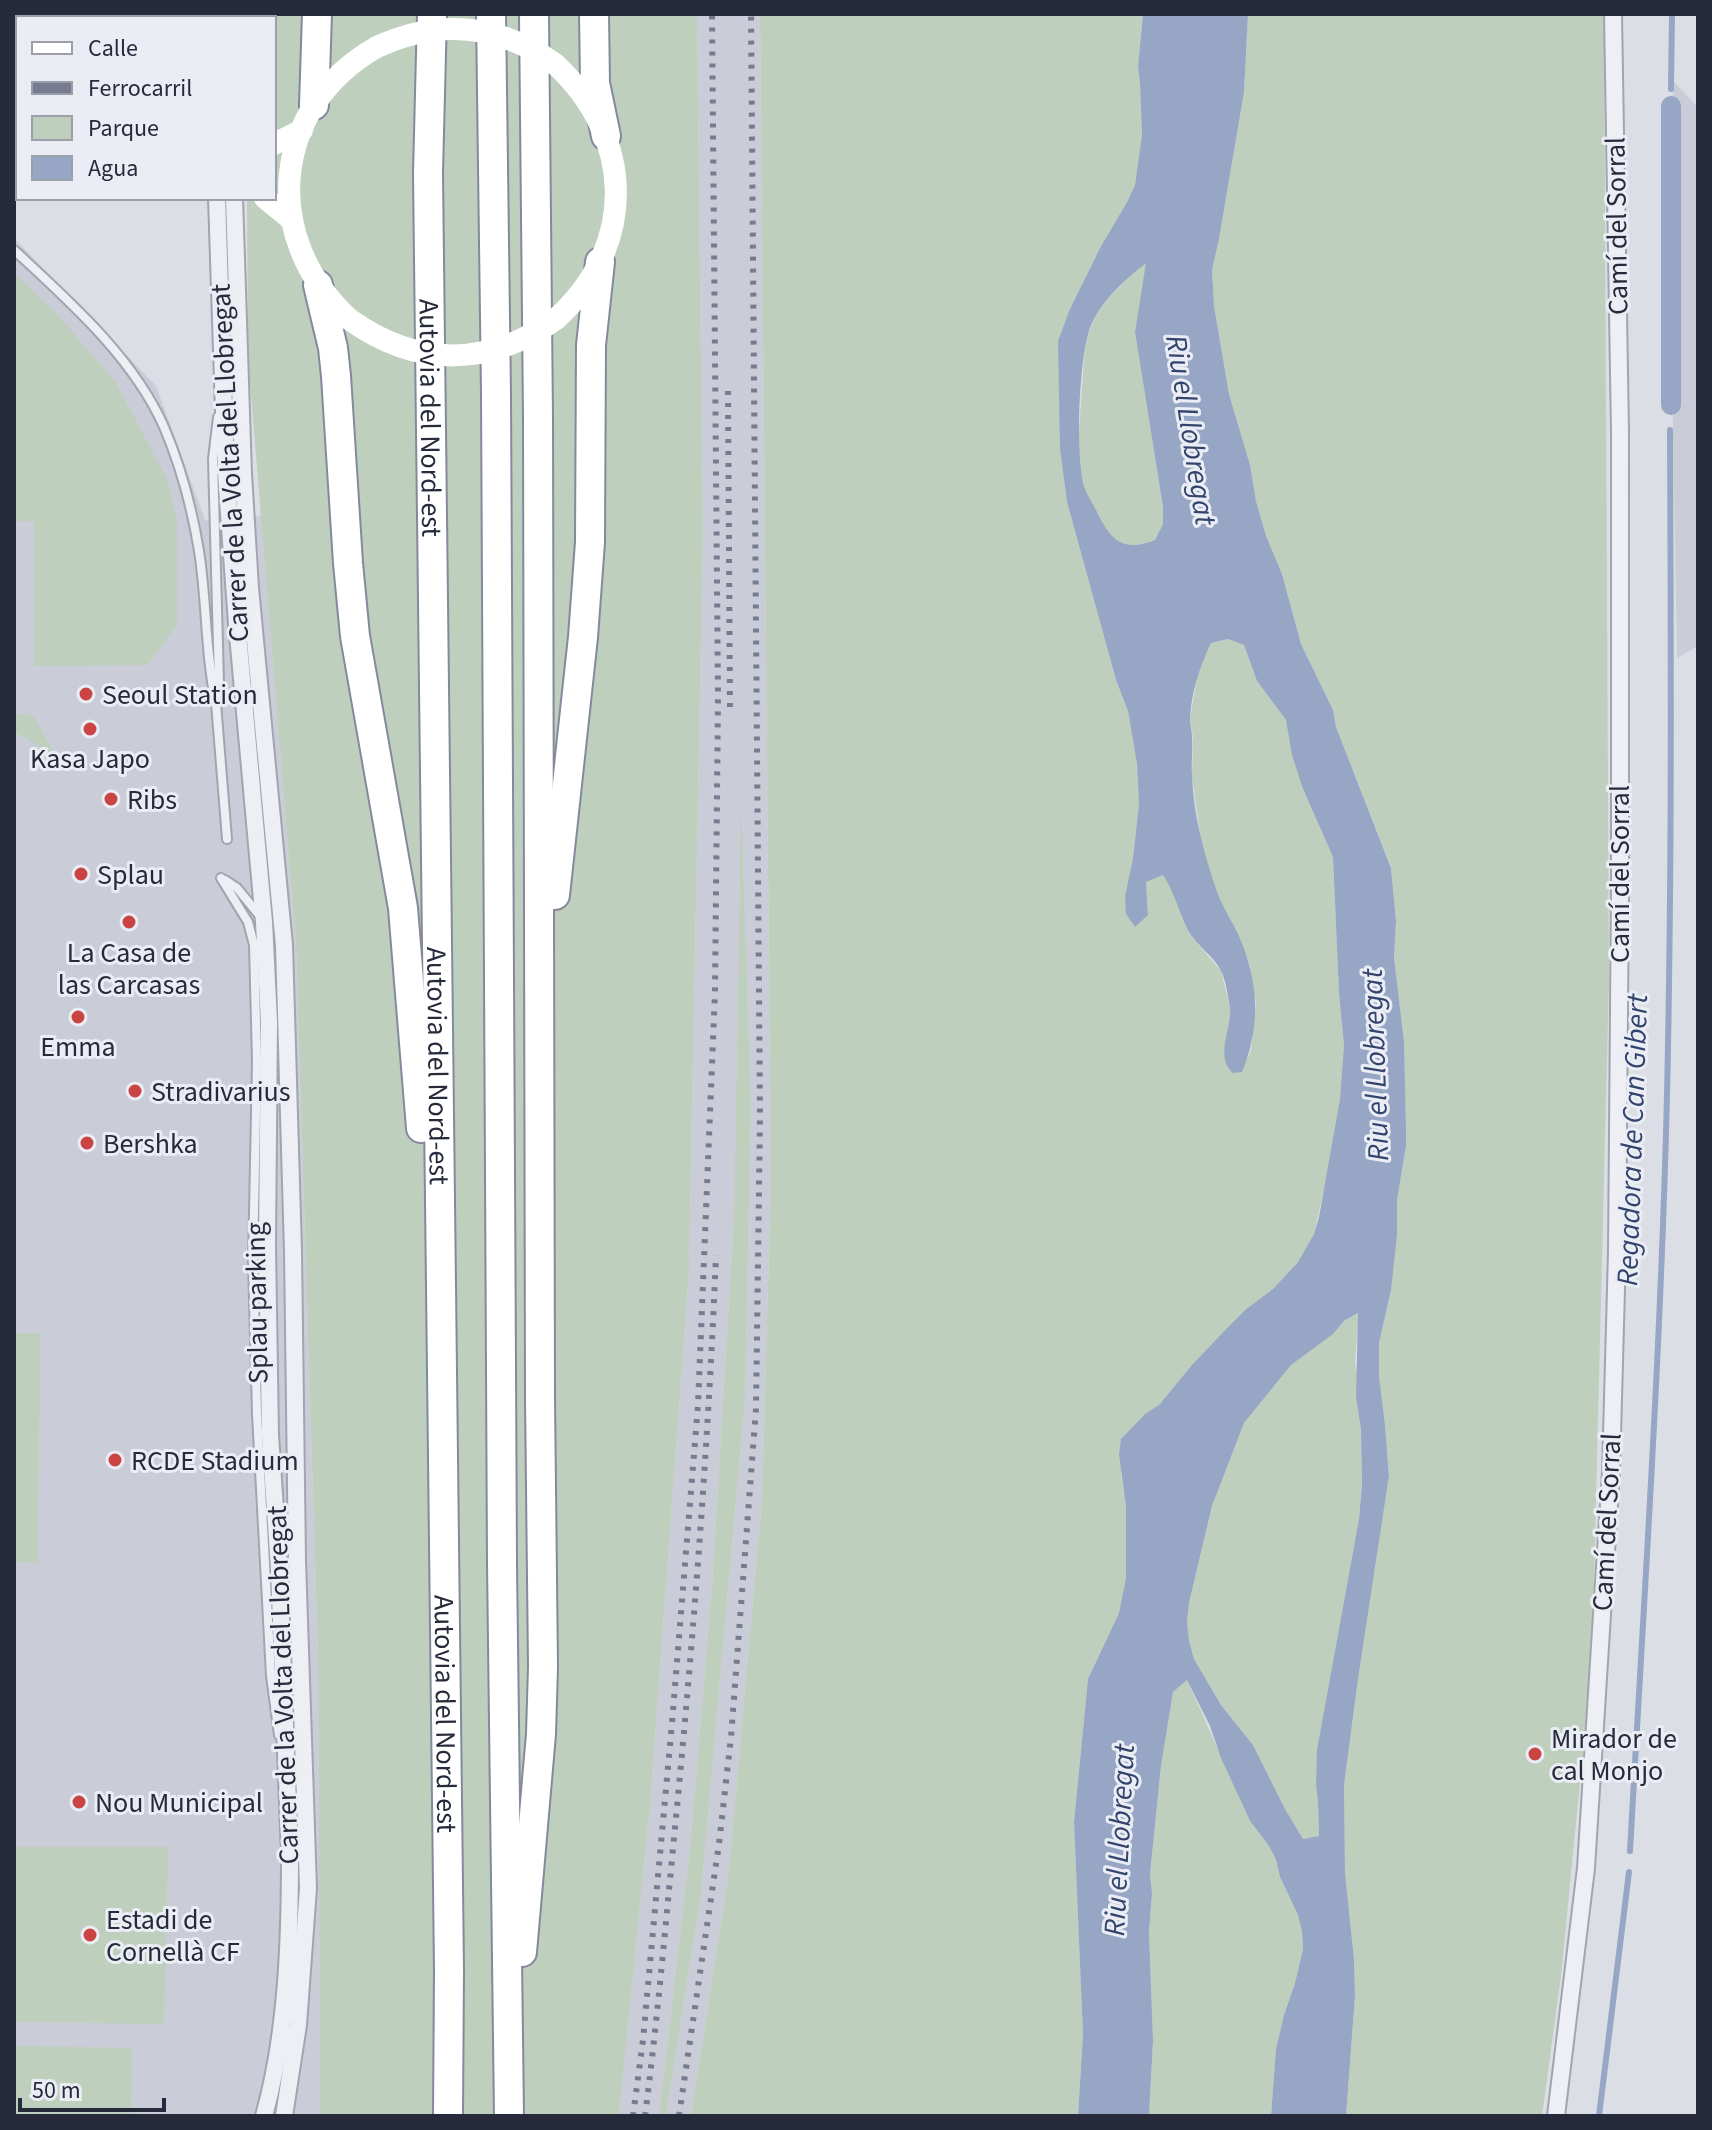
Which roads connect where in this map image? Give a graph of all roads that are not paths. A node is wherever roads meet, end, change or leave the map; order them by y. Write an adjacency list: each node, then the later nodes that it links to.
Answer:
1 (317, 14): 8 (highway)
2 (417, 14): 11 (highway)
3 (432, 14): 11 (highway, Autovia del Nord-est)
4 (491, 14): 26 (highway, Autovia del Nord-est)
5 (534, 14): 23 (highway)
6 (594, 14): 9 (highway)
7 (1613, 14): 31 (street, Camí del Sorral)
8 (308, 118): 9 (main road, bridge); 10 (main road); 15 (main road)
9 (606, 136): 17 (main road)
10 (276, 142)
11 (428, 173): 24 (highway, Autovia del Nord-est)
12 (217, 200): 19 (street, Carrer de la Volta del Llobregat)
13 (234, 200): 28 (street, Carrer de la Volta del Llobregat)
14 (267, 200): 15 (main road)
15 (292, 220): 18 (main road)
16 (14, 250): 20 (lane)
17 (600, 262): 18 (main road, bridge); 23 (highway)
18 (318, 285): 24 (highway)
19 (222, 381): 20 (lane); 22 (street, Carrer de la Volta del Llobregat)
20 (216, 703): 21 (lane)
21 (227, 839)
22 (264, 922): 25 (street, Carrer de la Volta del Llobregat); 25 (lane, Splau parking)
23 (540, 1035): 26 (highway)
24 (442, 1480): 29 (highway, Autovia del Nord-est)
25 (288, 1797): 27 (street, Carrer de la Volta del Llobregat)
26 (509, 2077): 30 (highway, Autovia del Nord-est)
27 (264, 2116)
28 (284, 2116)
29 (448, 2116)
30 (509, 2116)
31 (1556, 2116)

